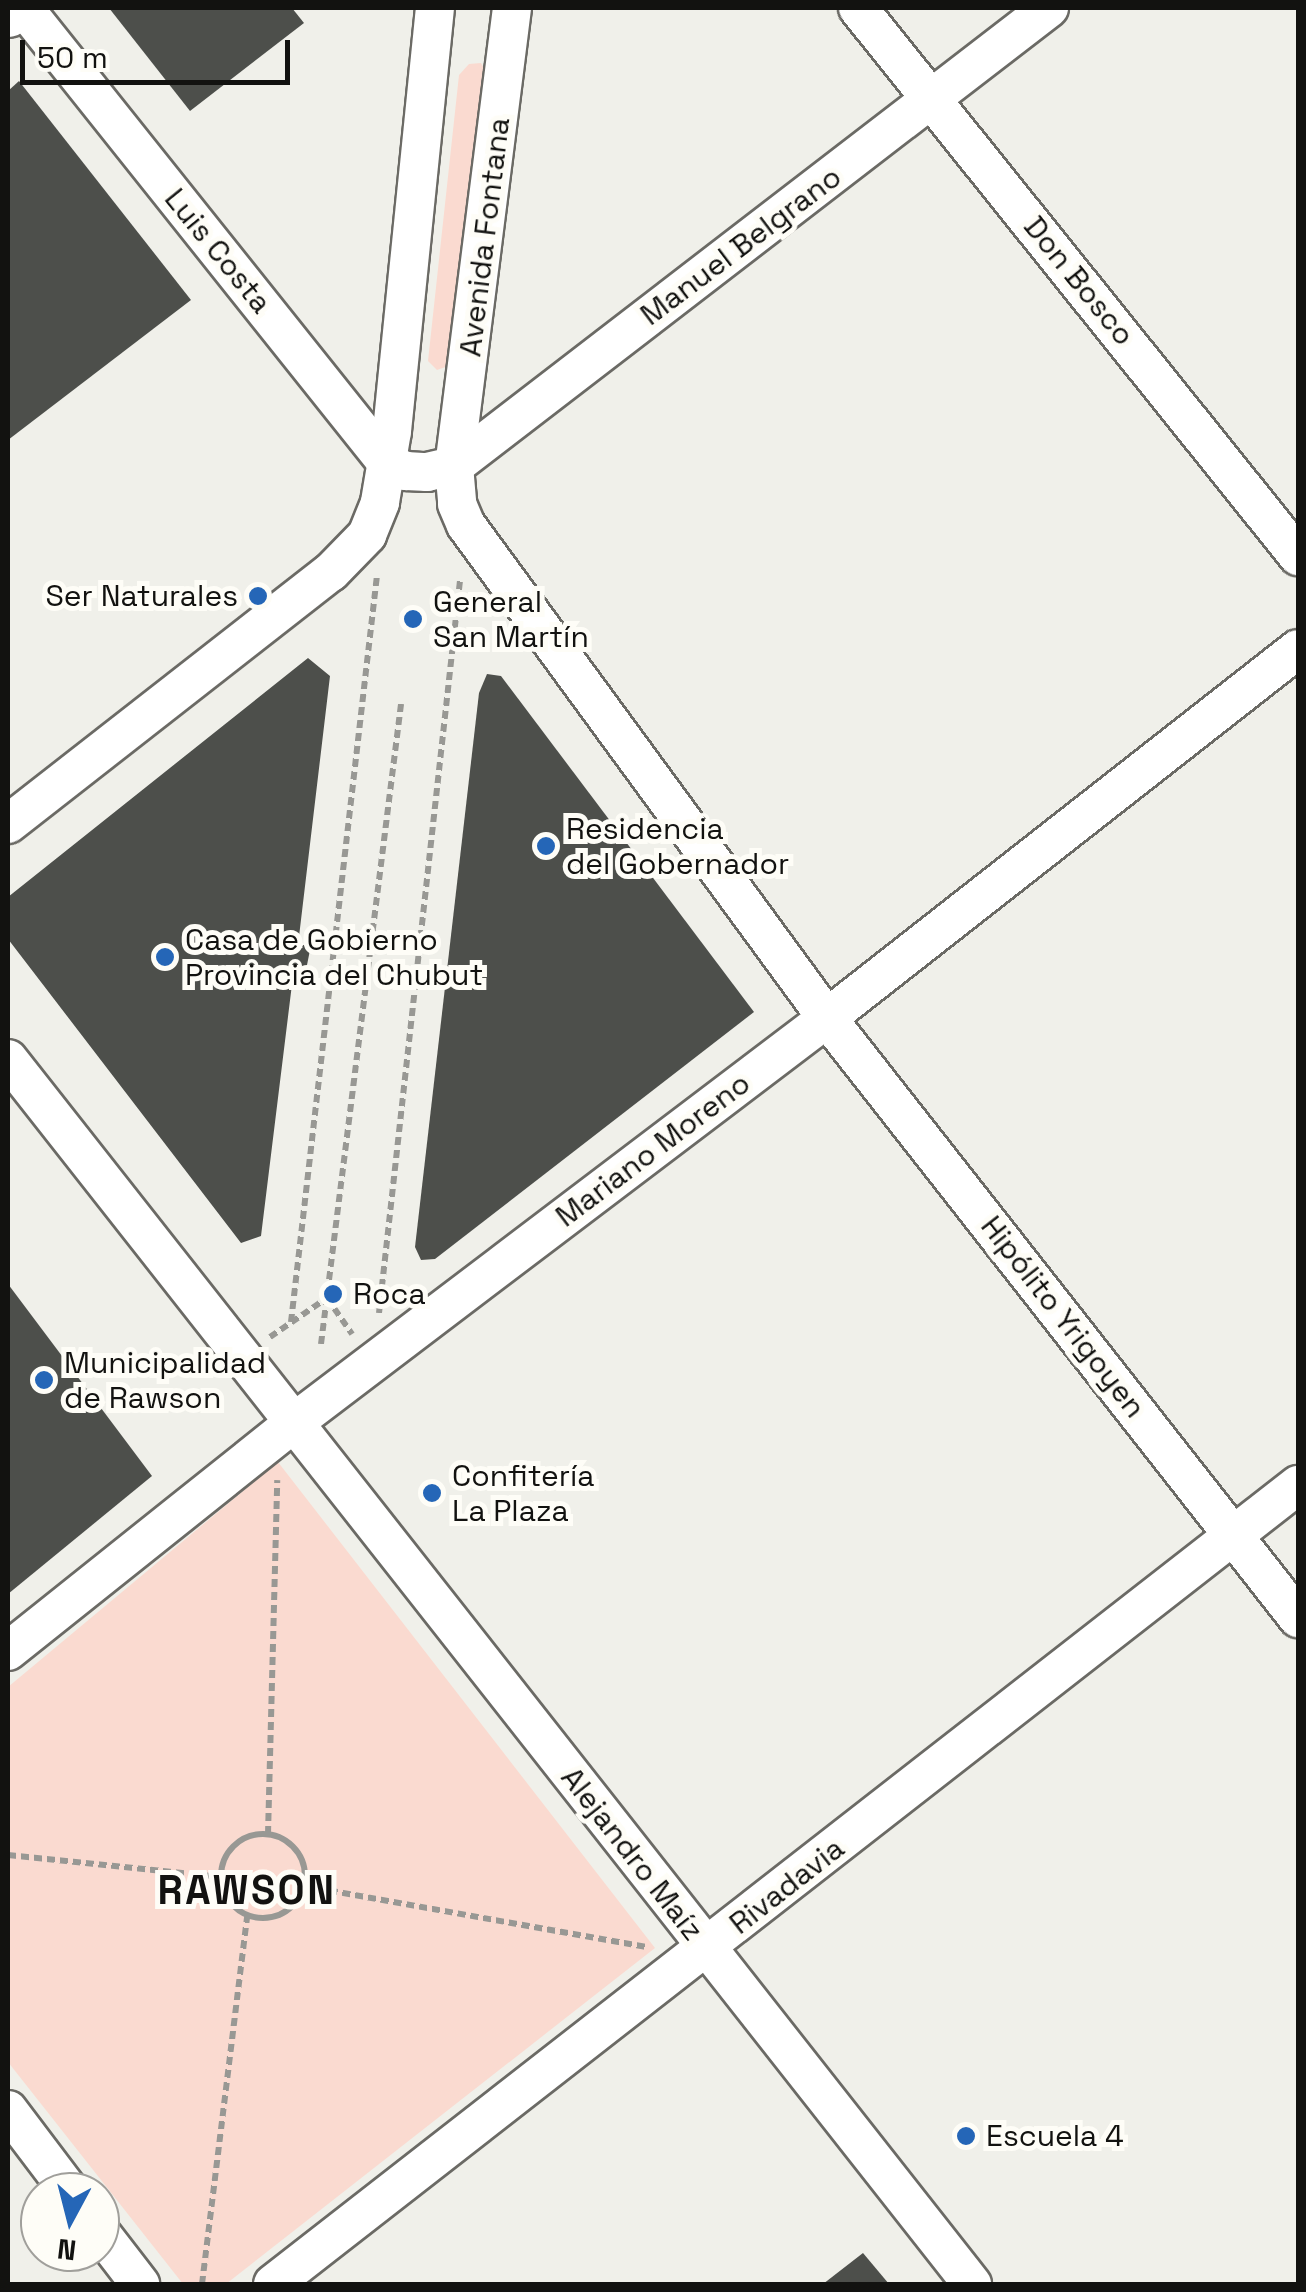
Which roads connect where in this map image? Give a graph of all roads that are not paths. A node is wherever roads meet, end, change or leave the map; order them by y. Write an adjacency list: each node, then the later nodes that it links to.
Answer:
1 (15, 8): 7 (street)
2 (24, 8): 9 (street, Luis Costa)
3 (435, 8): 9 (street)
4 (512, 8): 10 (street, Avenida Fontana)
5 (858, 8): 8 (street, Don Bosco)
6 (1049, 8): 8 (street, Manuel Belgrano)
7 (8, 13)
8 (933, 100): 10 (street, Manuel Belgrano); 11 (street, Don Bosco)
9 (387, 464): 10 (street); 13 (street)
10 (440, 469): 14 (street, Avenida Fontana)
11 (1298, 556)
12 (1298, 649): 14 (street, Mariano Moreno)
13 (8, 824)
14 (828, 1018): 16 (street, Mariano Moreno); 18 (street, Hipólito Yrigoyen)
15 (8, 1059): 16 (street, Alejandro Maíz)
16 (292, 1424): 20 (street, Mariano Moreno); 21 (street, Alejandro Maíz)
17 (1298, 1486): 18 (street, Rivadavia)
18 (1235, 1536): 19 (street, Hipólito Yrigoyen); 21 (street, Rivadavia)
19 (1298, 1618)
20 (8, 1651)
21 (707, 1949): 26 (street, Rivadavia); 27 (street, Alejandro Maíz)
22 (8, 2110): 23 (street)
23 (55, 2172)
24 (120, 2258): 25 (street)
25 (140, 2284)
26 (273, 2284)
27 (972, 2284)

